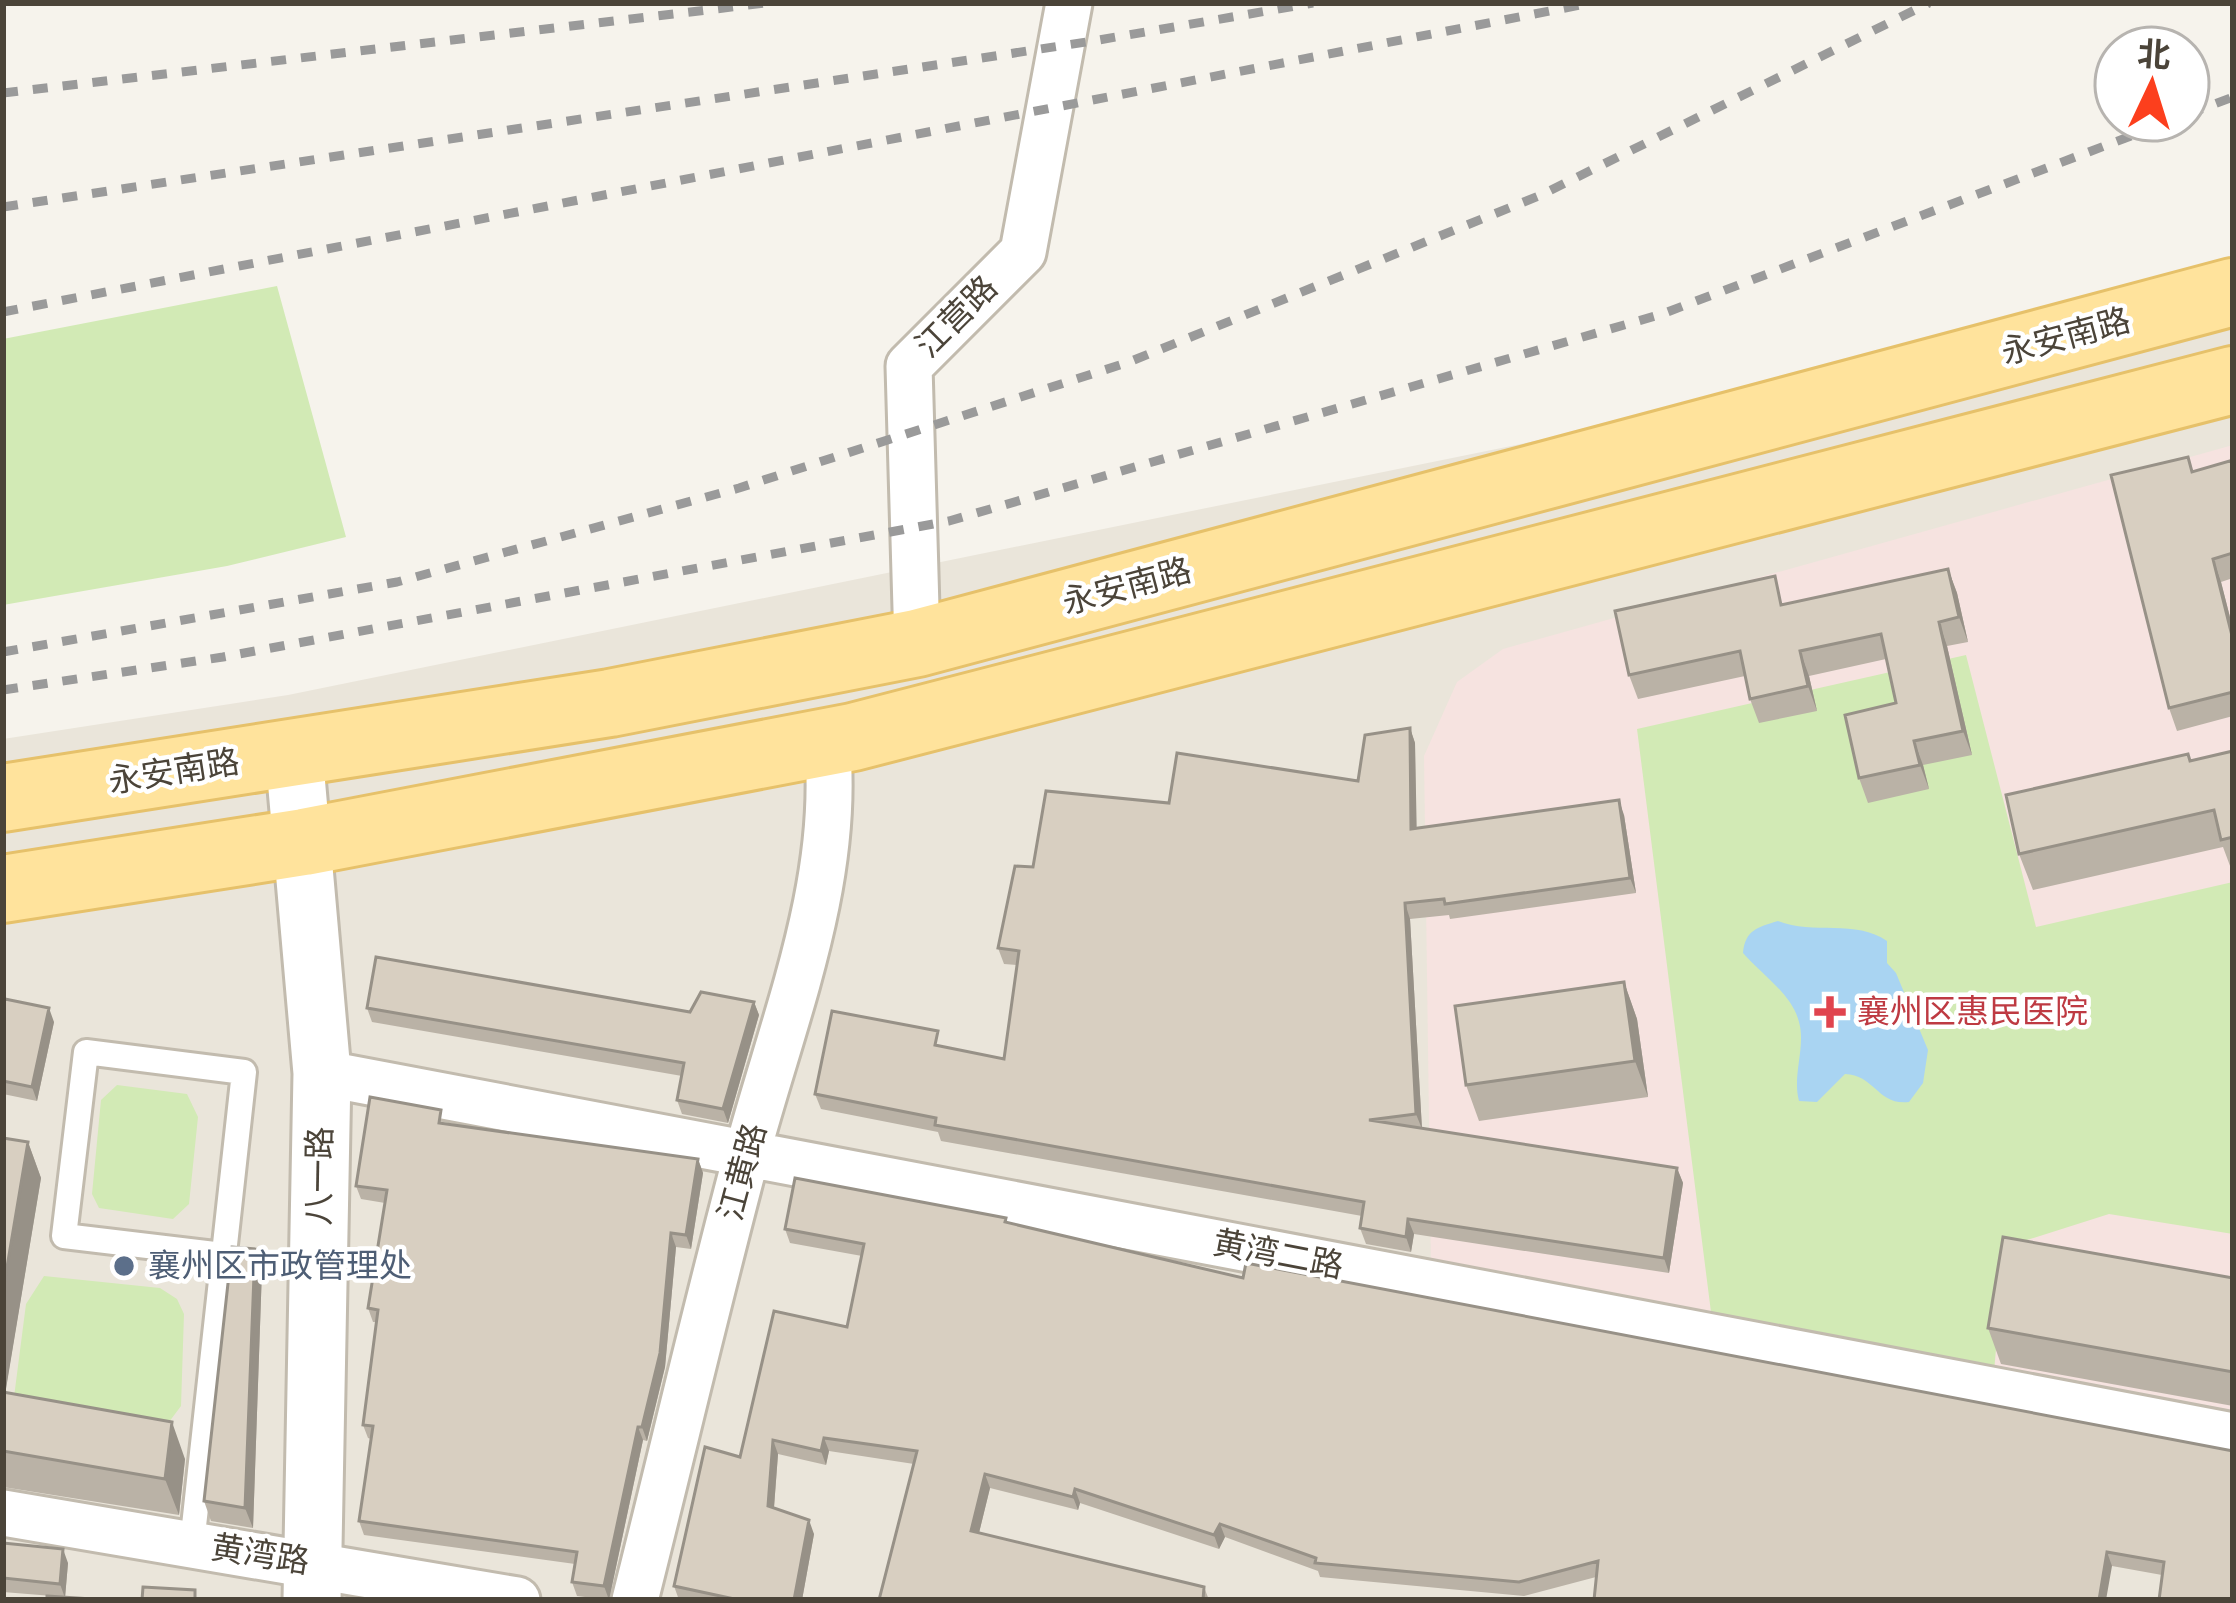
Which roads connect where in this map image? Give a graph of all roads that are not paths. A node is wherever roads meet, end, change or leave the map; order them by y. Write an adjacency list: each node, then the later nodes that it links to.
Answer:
1 (1069, 3): 4 (street, 江营路)
2 (2233, 292): 4 (main road, 永安南路)
3 (2233, 380): 5 (main road)
4 (917, 643): 6 (main road, 永安南路)
5 (827, 742): 8 (main road); 11 (street, 江黄路)
6 (294, 754): 7 (main road, 永安南路); 8 (street, 八一路)
7 (3, 798)
8 (304, 842): 9 (main road); 10 (street, 八一路)
9 (3, 889)
10 (322, 1073): 11 (street, 黄湾二路); 16 (street, 八一路)
11 (747, 1154): 13 (street, 黄湾二路); 18 (street, 江黄路)
12 (223, 1255): 12 (lane); 15 (lane)
13 (2233, 1436)
14 (3, 1513): 15 (street, 黄湾路)
15 (191, 1544): 16 (street, 黄湾路)
16 (312, 1581): 17 (street, 黄湾路)
17 (518, 1600)
18 (635, 1600)

